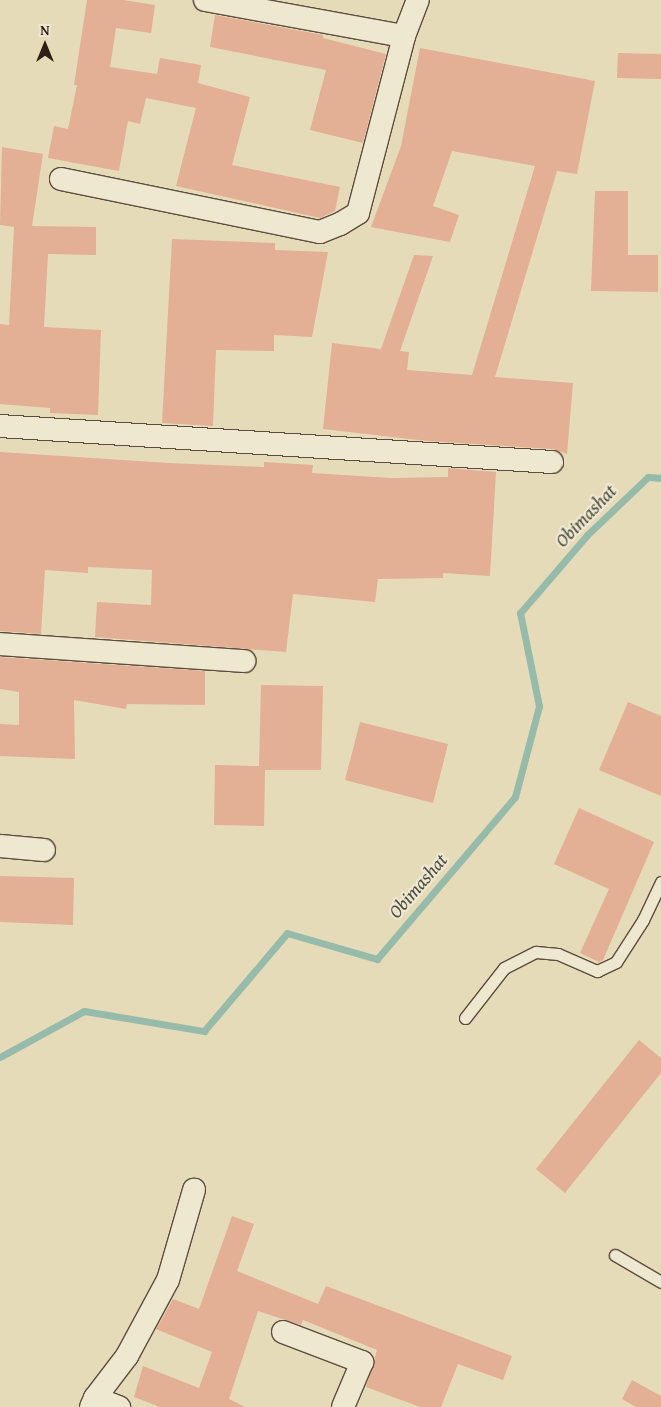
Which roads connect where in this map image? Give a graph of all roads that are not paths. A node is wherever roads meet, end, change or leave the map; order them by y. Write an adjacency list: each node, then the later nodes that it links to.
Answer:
1 (206, 0): 3 (street)
2 (418, 0): 3 (street)
3 (404, 36): 4 (street)
4 (60, 179)
5 (0, 426): 6 (street)
6 (552, 462)
7 (0, 644): 8 (street)
8 (244, 662)
9 (0, 846): 10 (street)
10 (44, 850)
11 (661, 882): 12 (lane)
12 (465, 1018)
13 (194, 1190): 17 (street)
14 (615, 1255): 15 (lane)
15 (661, 1282)
16 (283, 1332): 19 (street)
17 (93, 1402): 18 (street)
18 (120, 1407)
19 (343, 1407)

